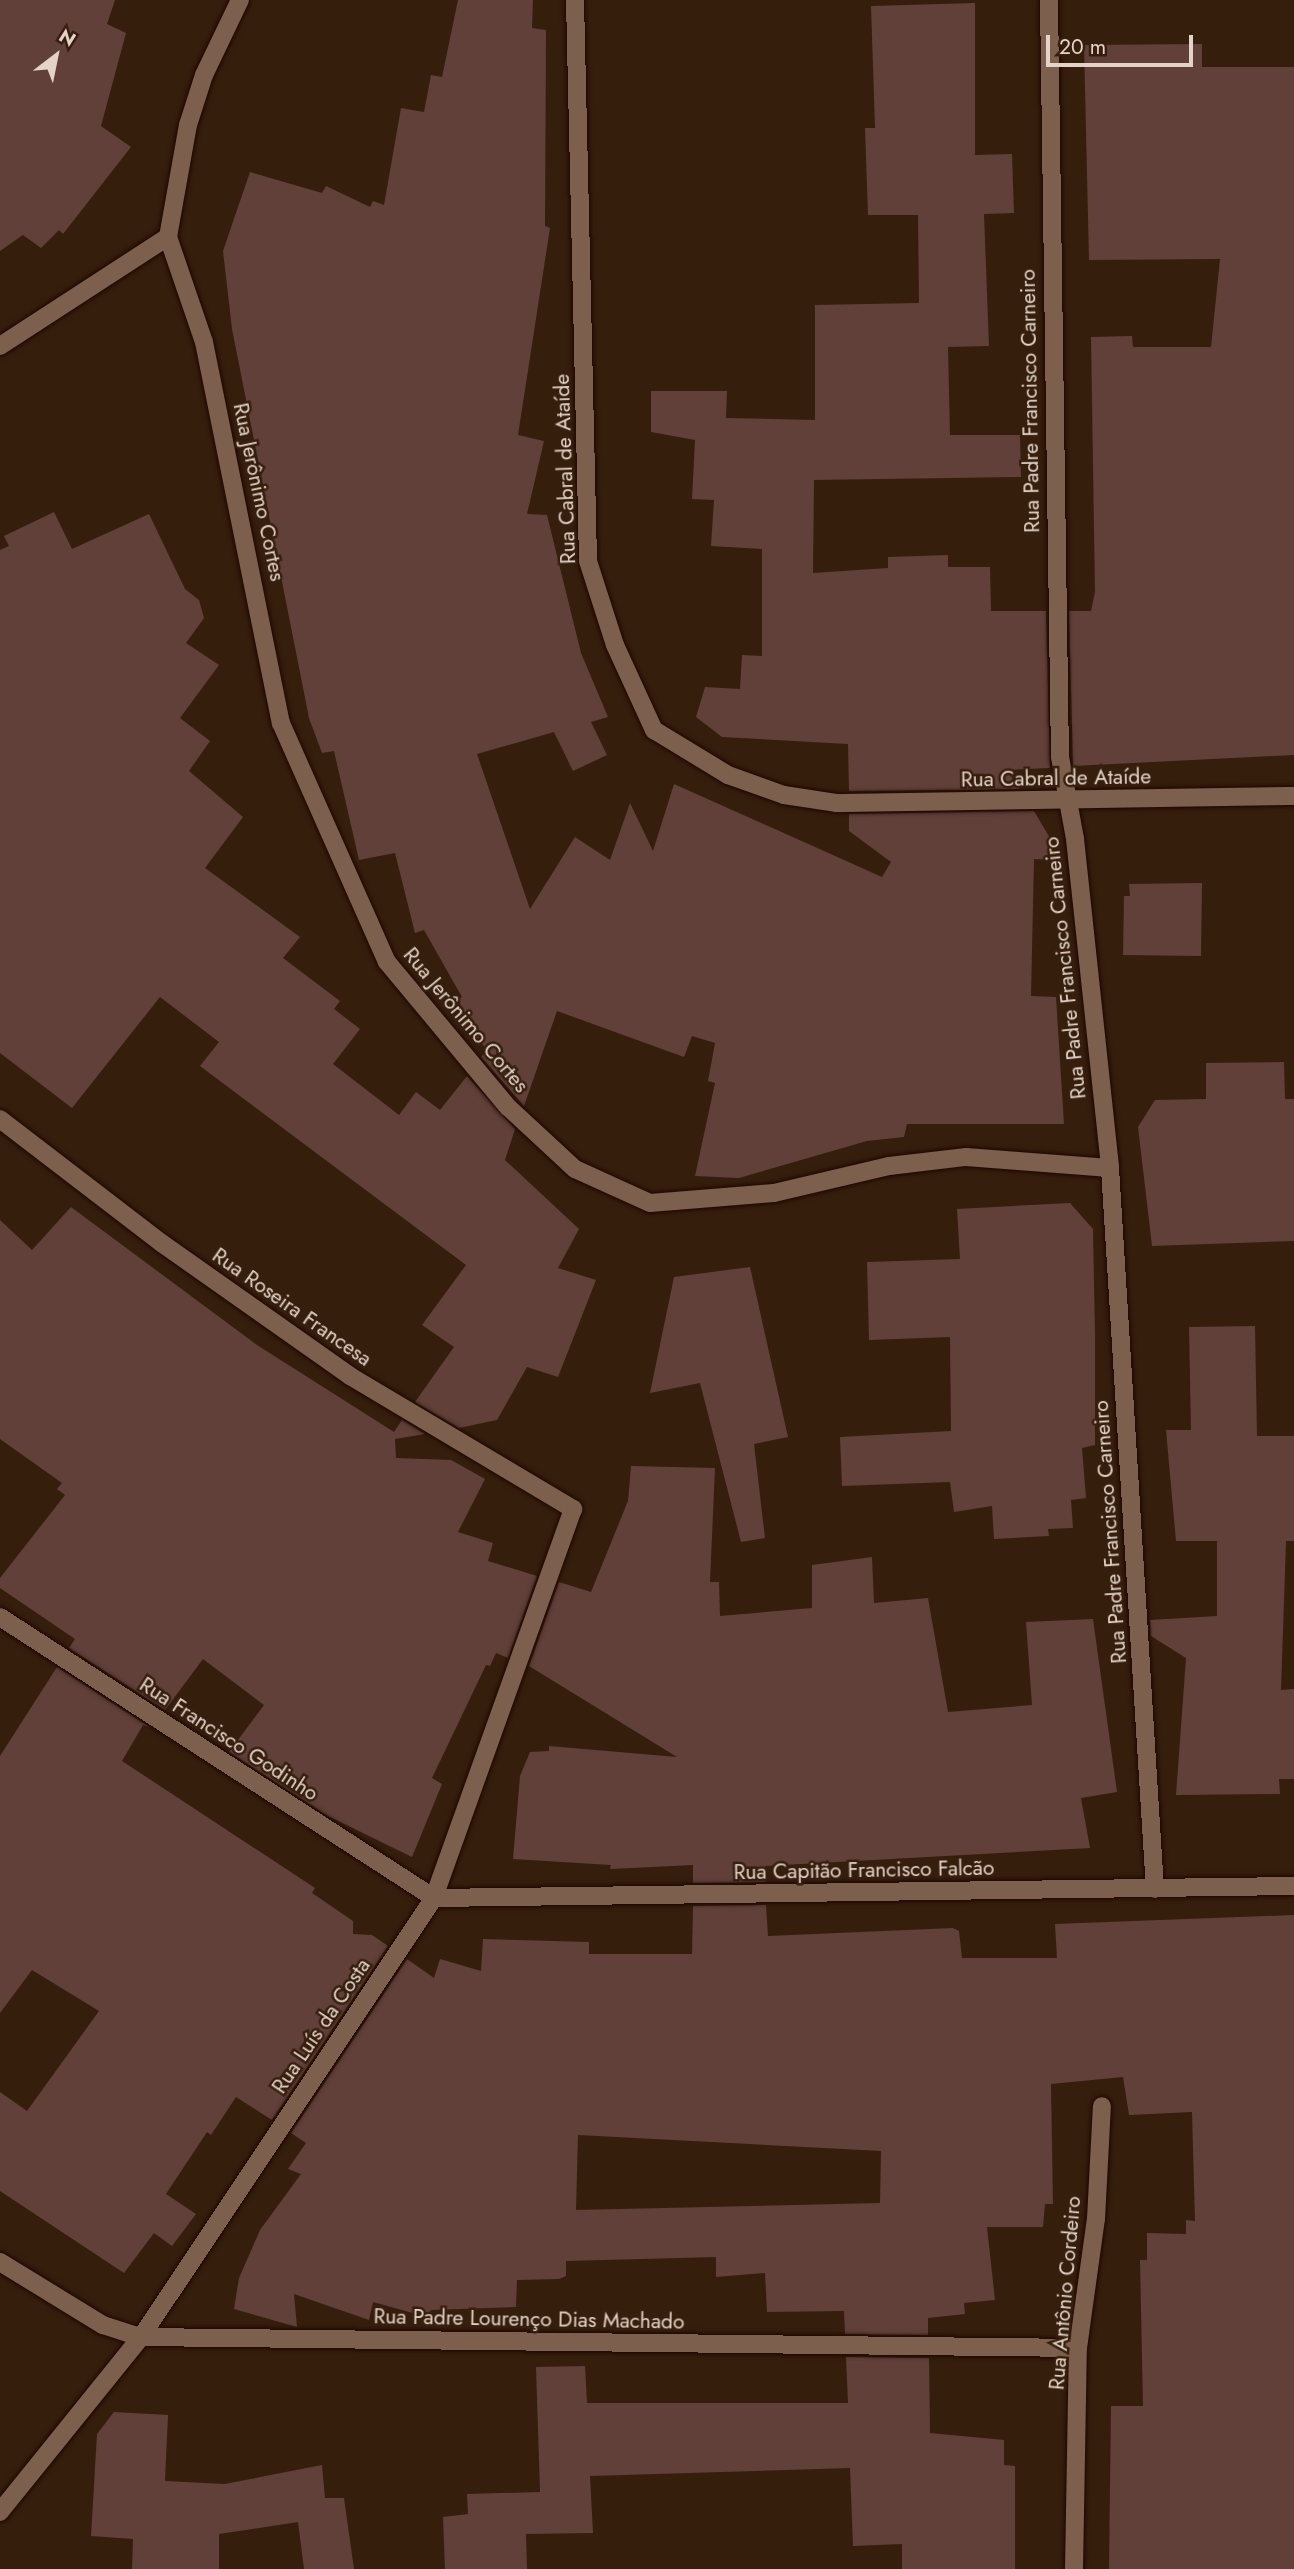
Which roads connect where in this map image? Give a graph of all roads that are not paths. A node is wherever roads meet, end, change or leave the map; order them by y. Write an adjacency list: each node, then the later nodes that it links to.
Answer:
1 (240, 0): 4 (street)
2 (575, 0): 7 (street, Rua Cabral de Ataíde)
3 (1049, 0): 7 (street, Rua Padre Francisco Carneiro)
4 (168, 236): 5 (street); 9 (street, Rua Jerônimo Cortes)
5 (0, 346)
6 (1294, 796): 7 (street, Rua Cabral de Ataíde)
7 (1065, 800): 9 (street, Rua Padre Francisco Carneiro)
8 (0, 1119): 10 (street, Rua Roseira Francesa)
9 (1110, 1168): 13 (street, Rua Padre Francisco Carneiro)
10 (573, 1509): 14 (street, Rua Luís da Costa)
11 (0, 1617): 14 (street, Rua Francisco Godinho)
12 (1294, 1886): 13 (street, Rua Capitão Francisco Falcão)
13 (1155, 1889): 14 (street, Rua Capitão Francisco Falcão)
14 (434, 1898): 17 (street, Rua Luís da Costa)
15 (1102, 2106): 18 (street, Rua Antônio Cordeiro)
16 (0, 2262): 17 (street, Rua Padre Lourenço Dias Machado)
17 (141, 2337): 18 (street, Rua Padre Lourenço Dias Machado); 19 (street, Rua Luís da Costa)
18 (1078, 2348): 20 (street, Rua Antônio Cordeiro)
19 (0, 2512)
20 (1074, 2569)

